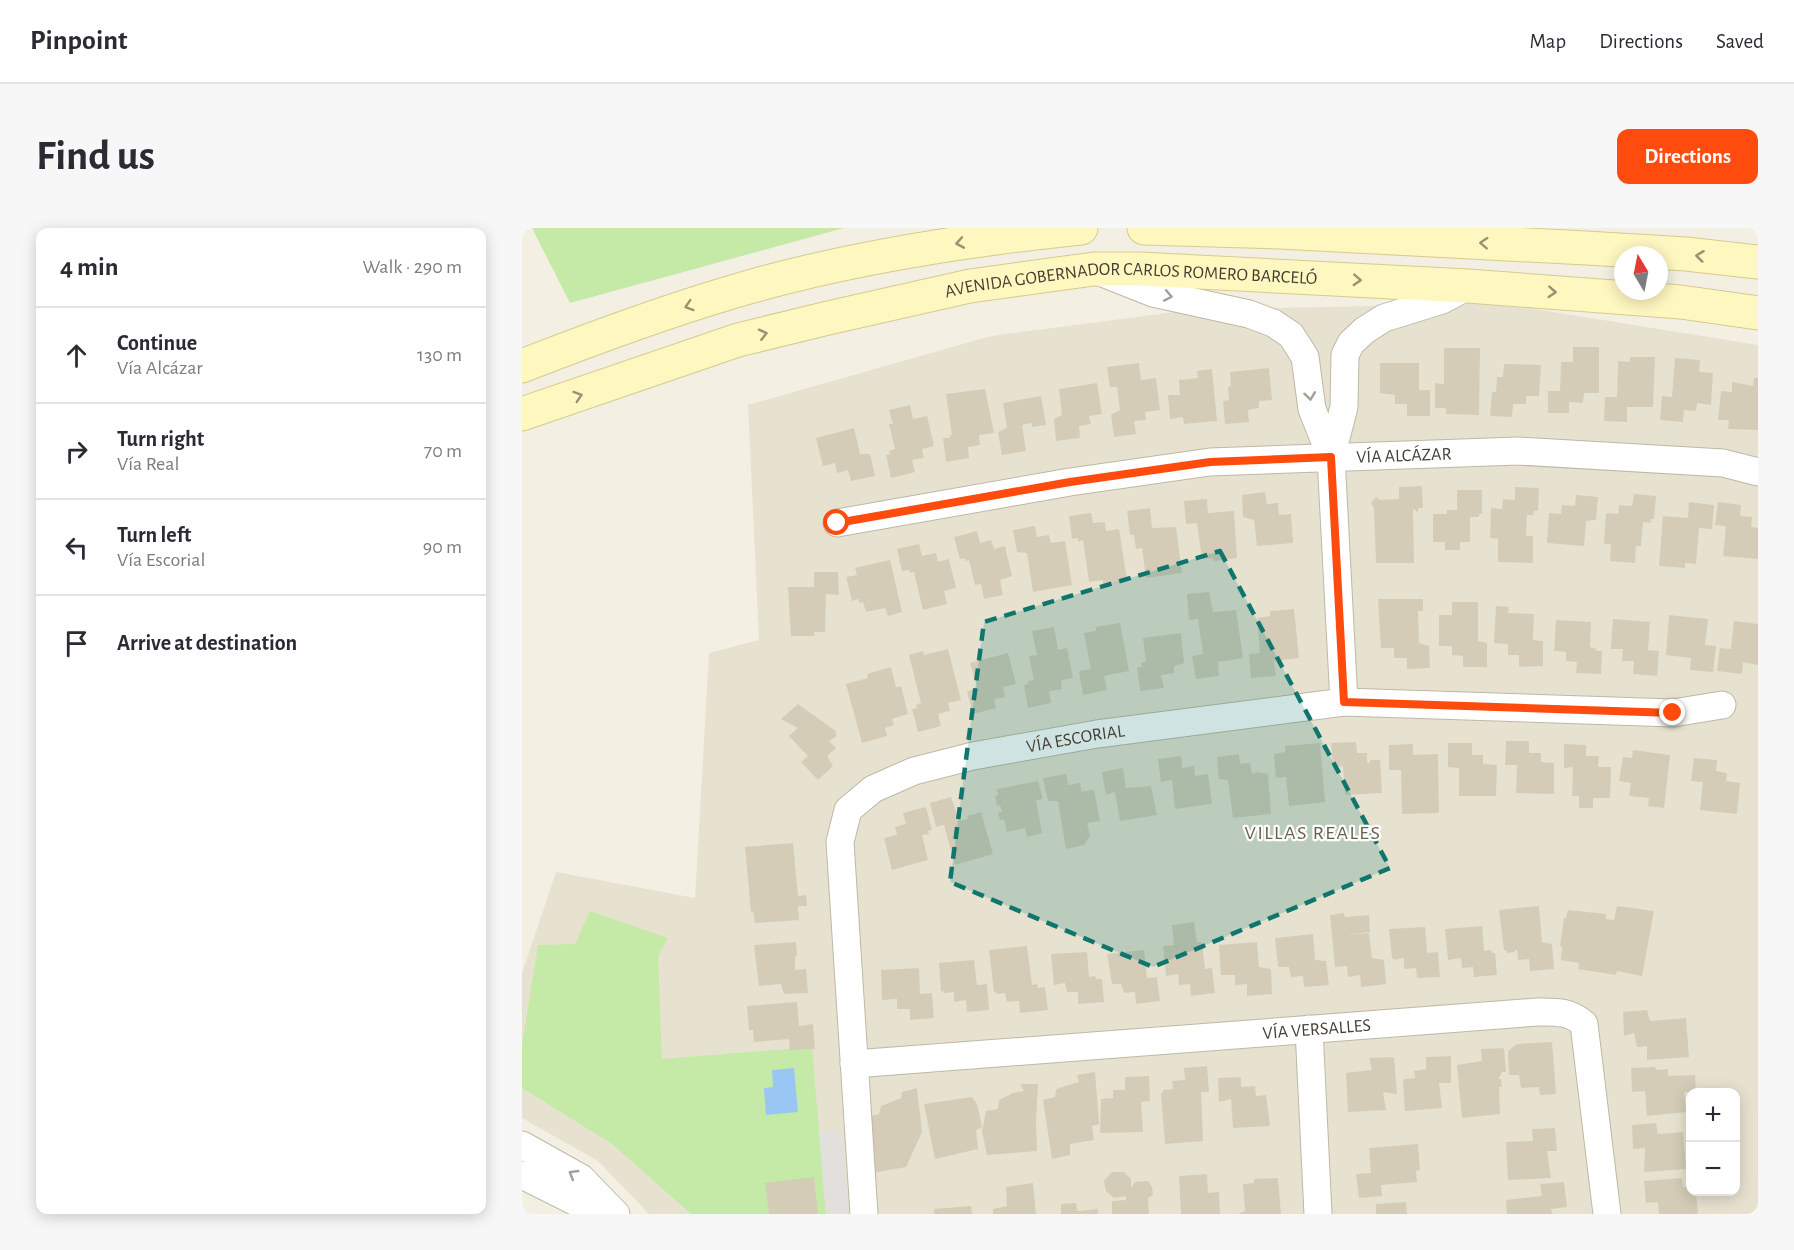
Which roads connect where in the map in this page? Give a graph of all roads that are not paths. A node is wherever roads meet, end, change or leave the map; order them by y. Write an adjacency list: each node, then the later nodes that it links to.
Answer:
1 (1081, 228): 10 (main road, one-way to 10)
2 (1144, 228): 4 (main road)
3 (1536, 228): 5 (street)
4 (1205, 230): 5 (main road, one-way to 4)
5 (1586, 248): 6 (main road, one-way to 5)
6 (1758, 262)
7 (1094, 269): 8 (main road, AVENIDA GOBERNADOR CARLOS ROMERO BARCELÓ, one-way to 8); 11 (main road, AVENIDA GOBERNADOR CARLOS ROMERO BARCELÓ, one-way to 7); 12 (street, one-way to 12)
8 (1468, 286): 9 (main road, AVENIDA GOBERNADOR CARLOS ROMERO BARCELÓ, one-way to 9); 12 (street)
9 (1758, 313)
10 (522, 366)
11 (522, 414)
12 (1331, 457): 13 (street, VÍA ALCÁZAR); 14 (street, VÍA ALCÁZAR); 15 (street)
13 (1758, 472)
14 (837, 523)
15 (1344, 702): 16 (street, VÍA ESCORIAL); 18 (street, VÍA ESCORIAL)
16 (1722, 705)
17 (1310, 1029): 18 (street, VÍA VERSALLES); 24 (street); 25 (street, VÍA VERSALLES)
18 (854, 1064): 23 (street, VÍA ESCORIAL)
19 (522, 1145): 22 (street, one-way to 19)
20 (522, 1175): 21 (street)
21 (600, 1214)
22 (616, 1214)
23 (864, 1214)
24 (1318, 1214)
25 (1607, 1214)

